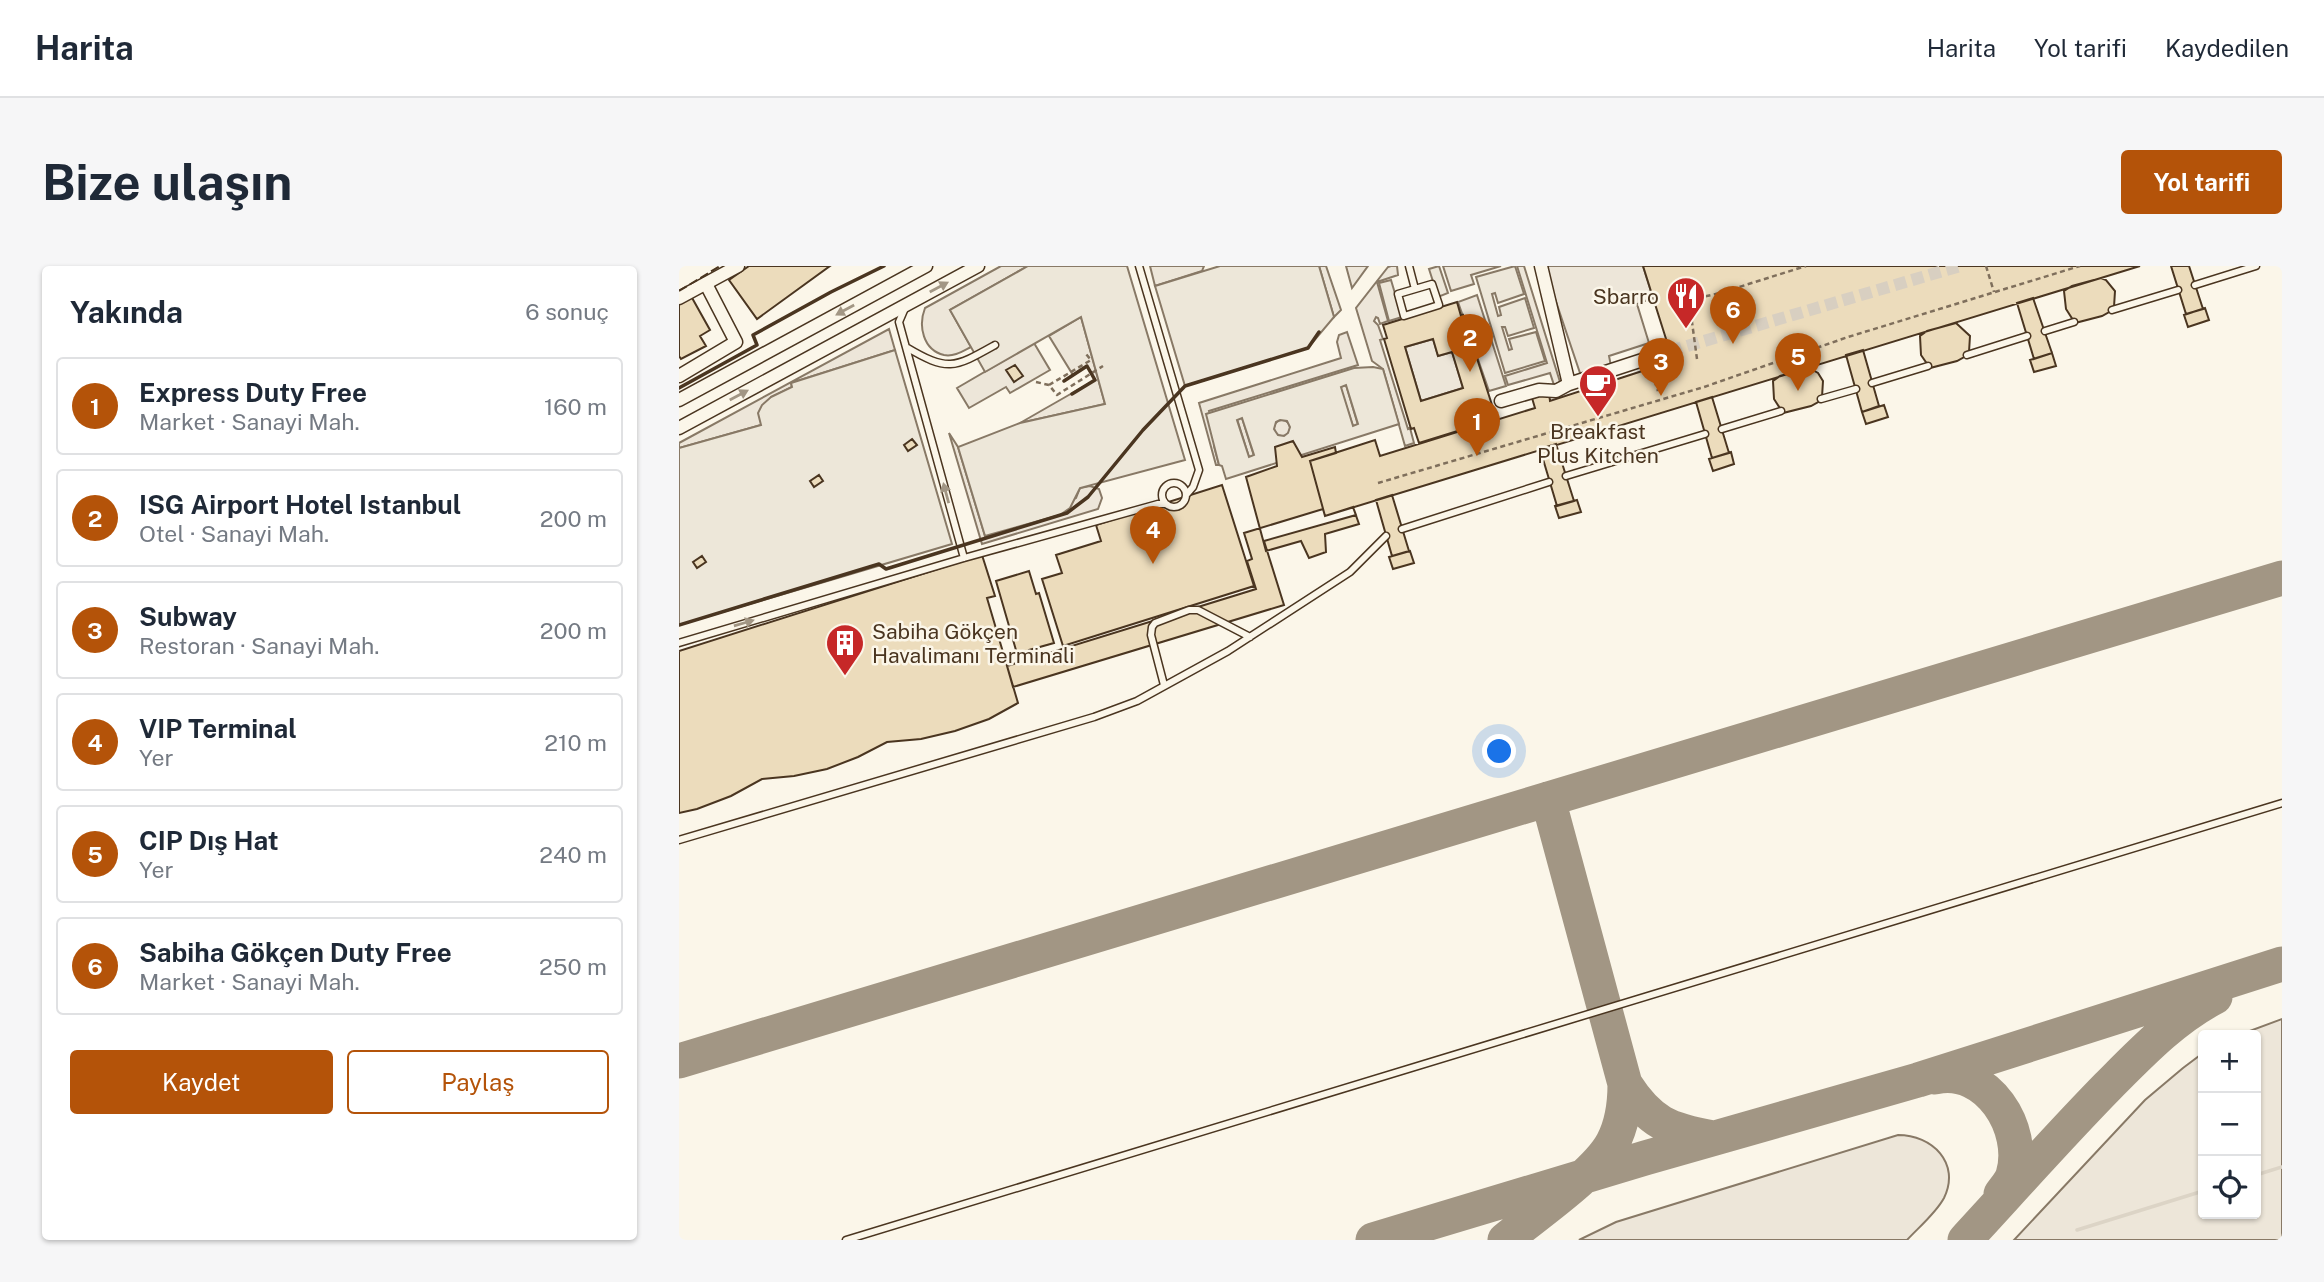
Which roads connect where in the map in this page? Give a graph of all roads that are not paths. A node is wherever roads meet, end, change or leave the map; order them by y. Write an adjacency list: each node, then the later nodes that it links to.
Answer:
1 (738, 266): 8 (street)
2 (926, 266): 28 (street, one-way to 28)
3 (978, 266): 13 (street, one-way to 3)
4 (1139, 266): 36 (lane)
5 (1409, 266): 10 (lane)
6 (1541, 266): 25 (street)
7 (2256, 266): 9 (lane)
8 (706, 284): 12 (street); 23 (street)
9 (2195, 285)
10 (1415, 289): 10 (lane)
11 (2178, 290): 14 (lane)
12 (679, 299)
13 (907, 305): 19 (lane); 31 (street, one-way to 13)
14 (2112, 310)
15 (2074, 322): 16 (lane)
16 (2045, 331)
17 (2027, 336): 21 (lane)
18 (995, 345): 19 (lane)
19 (906, 348): 40 (lane, one-way to 19)
20 (1670, 351): 25 (street)
21 (1967, 355)
22 (1928, 366): 24 (lane)
23 (679, 376)
24 (1873, 383)
25 (1569, 384): 29 (street)
26 (1856, 389): 27 (lane)
27 (1821, 399)
28 (679, 400)
29 (1501, 401)
30 (1781, 411): 32 (lane)
31 (679, 428)
32 (1722, 429)
33 (1705, 434): 34 (lane)
34 (1566, 476)
35 (1549, 482): 38 (lane)
36 (1186, 495): 37 (lane); 37 (lane)
37 (1166, 504): 40 (lane)
38 (1402, 529)
39 (1387, 536): 41 (lane)
40 (964, 558): 42 (lane, one-way to 40)
41 (1250, 636): 43 (lane); 43 (lane)
42 (679, 643)
43 (1164, 685): 45 (lane)
44 (2282, 803): 46 (lane)
45 (679, 841)
46 (846, 1240)

